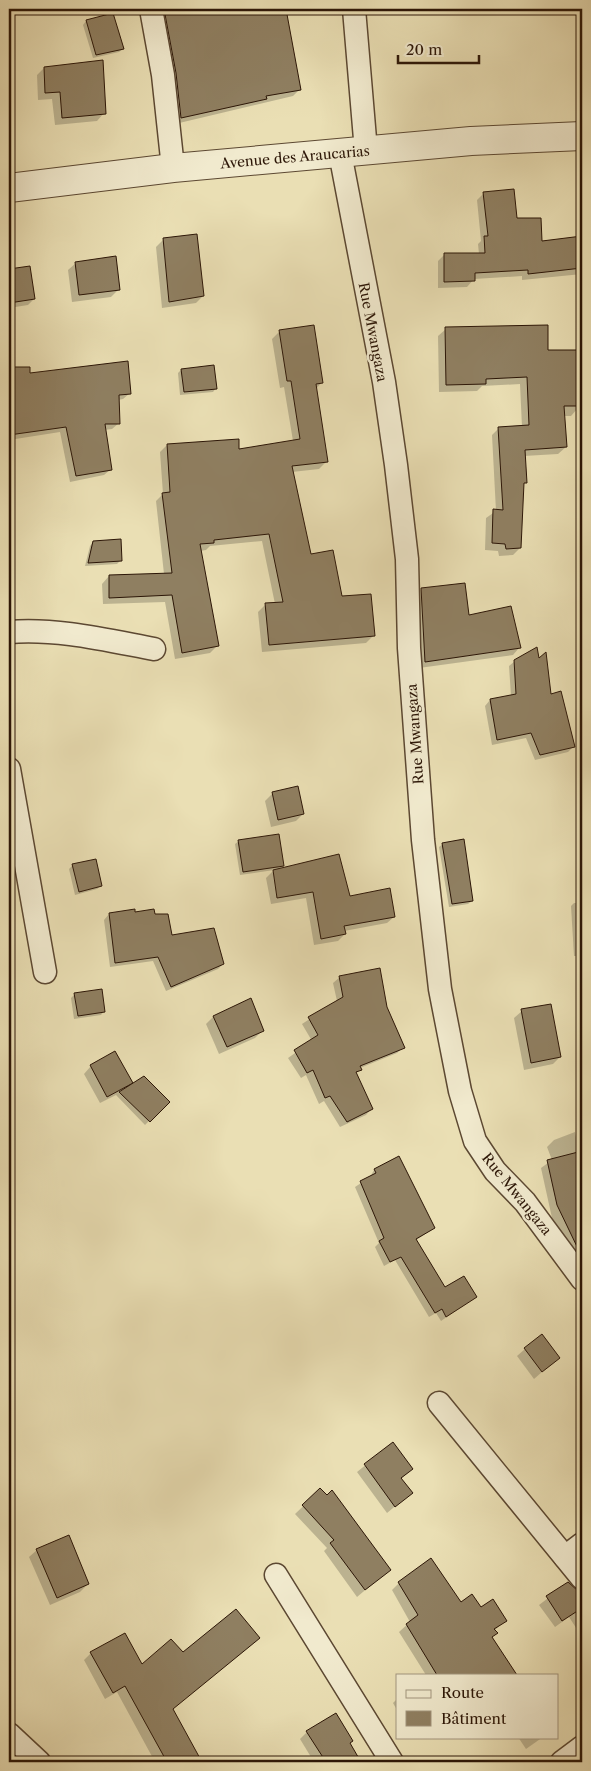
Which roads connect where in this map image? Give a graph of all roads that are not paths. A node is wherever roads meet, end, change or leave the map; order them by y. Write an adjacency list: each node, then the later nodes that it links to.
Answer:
1 (151, 9): 5 (street)
2 (354, 9): 4 (street, Rue Mwangaza)
3 (582, 136): 4 (street, Avenue des Araucarias)
4 (353, 152): 5 (street, Avenue des Araucarias); 11 (street, Rue Mwangaza)
5 (173, 168): 6 (street, Avenue des Araucarias)
6 (9, 188)
7 (9, 632): 8 (street)
8 (154, 649)
9 (9, 769): 10 (street)
10 (45, 972)
11 (582, 1279)
12 (439, 1403): 13 (street)
13 (574, 1550): 15 (street)
14 (276, 1575): 19 (street)
15 (582, 1578)
16 (9, 1734): 18 (street)
17 (582, 1747): 20 (street)
18 (39, 1762)
19 (392, 1762)
20 (562, 1762)

